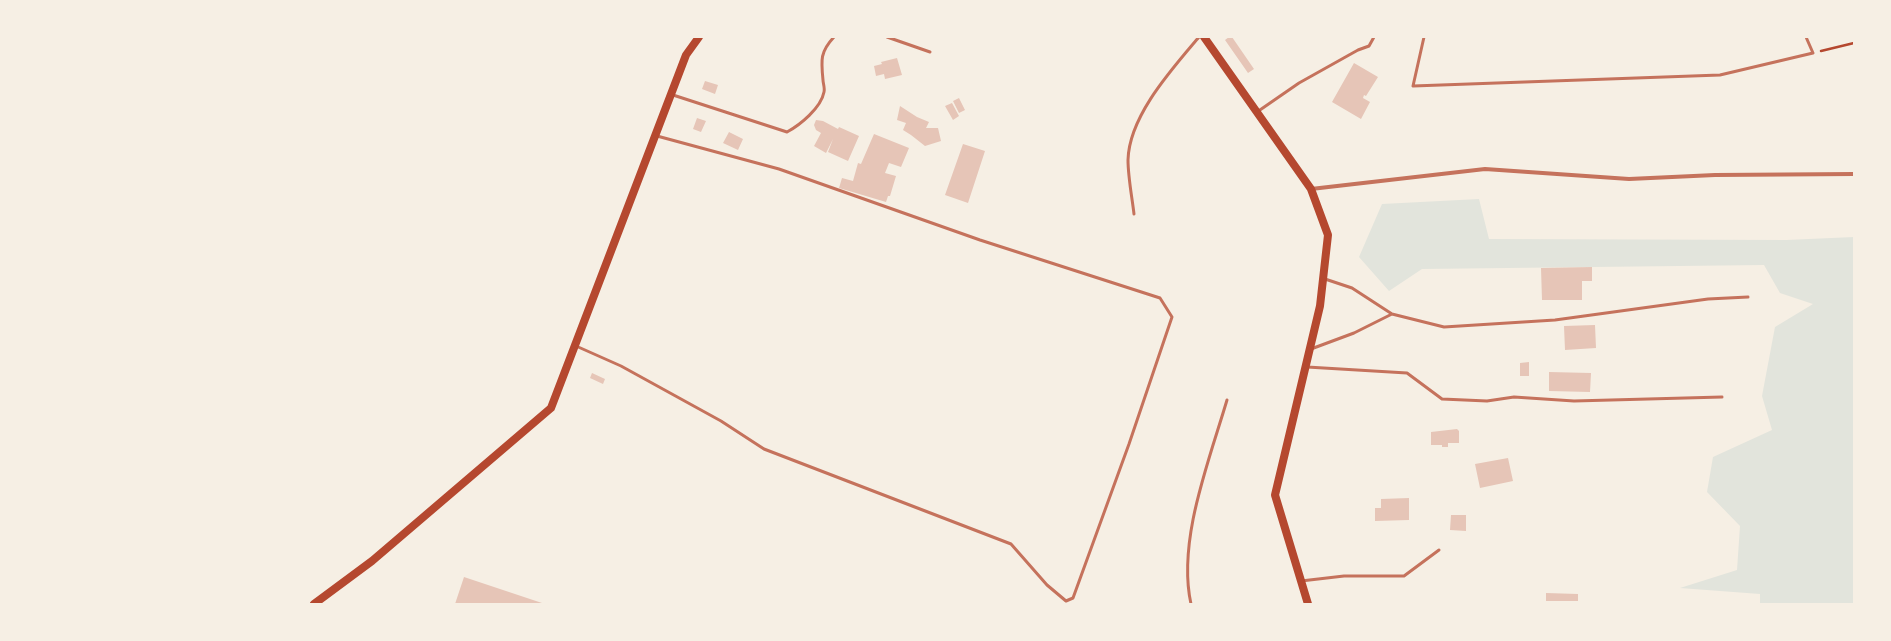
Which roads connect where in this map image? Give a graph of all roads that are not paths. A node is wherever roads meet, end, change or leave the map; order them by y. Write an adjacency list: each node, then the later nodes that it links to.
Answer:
1 (700, 37): 10 (main road)
2 (834, 37): 10 (lane)
3 (886, 37): 9 (lane)
4 (1199, 37): 15 (lane)
5 (1204, 37): 11 (main road)
6 (1374, 37): 11 (lane)
7 (1424, 37): 8 (lane)
8 (1806, 37)
9 (930, 52)
10 (671, 94): 12 (main road)
11 (1257, 112): 14 (main road)
12 (655, 135): 19 (main road); 19 (lane)
13 (1854, 174): 14 (street)
14 (1310, 189): 16 (main road)
15 (1134, 214)
16 (1323, 278): 18 (lane); 20 (main road)
17 (1748, 297): 18 (lane)
18 (1392, 314): 20 (lane)
19 (575, 345): 26 (main road)
20 (1310, 349): 21 (main road)
21 (1306, 366): 22 (lane); 25 (main road)
22 (1722, 397)
23 (1227, 400): 27 (lane)
24 (1439, 550): 25 (lane)
25 (1301, 581): 28 (main road)
26 (314, 604)
27 (1191, 604)
28 (1308, 604)

